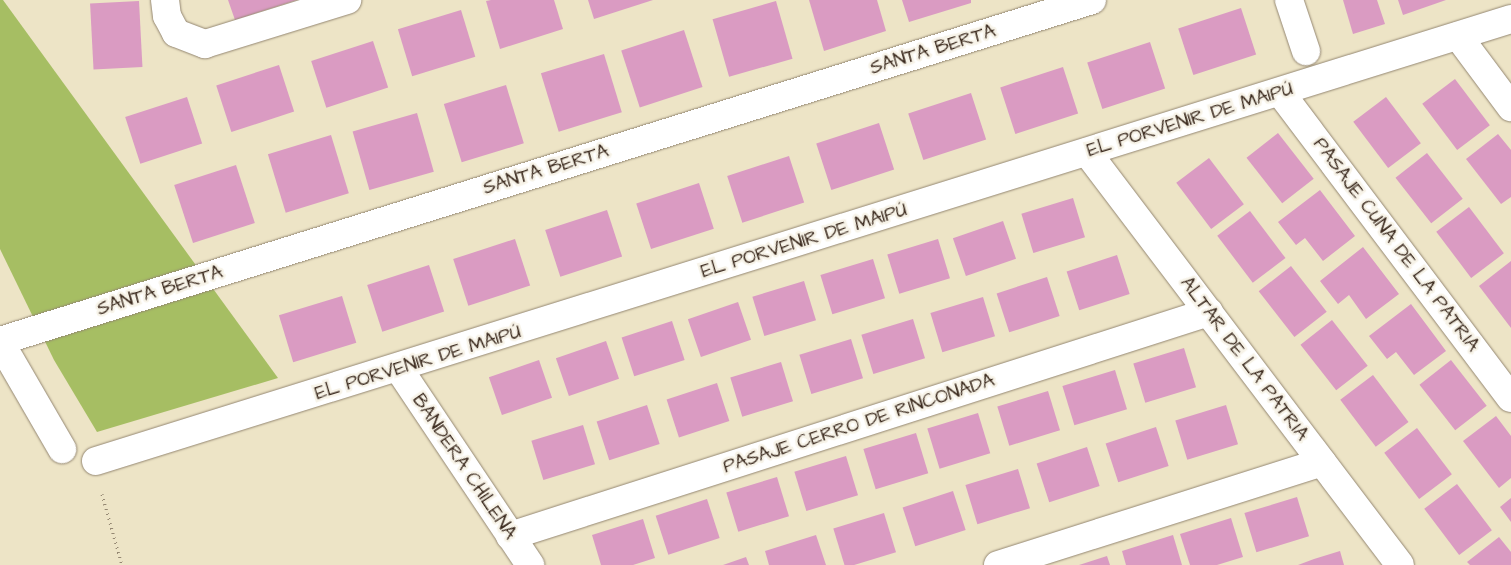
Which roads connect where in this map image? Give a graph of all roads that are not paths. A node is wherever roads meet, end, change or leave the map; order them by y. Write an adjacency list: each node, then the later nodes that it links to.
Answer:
1 (165, 0): 2 (street)
2 (346, 0)
3 (1092, 0): 12 (street, SANTA BERTA)
4 (1289, 0): 7 (street)
5 (1511, 19): 6 (street, EL PORVENIR DE MAIPÚ)
6 (1458, 36): 8 (street, EL PORVENIR DE MAIPÚ); 9 (street)
7 (1306, 51)
8 (1280, 92): 10 (street, EL PORVENIR DE MAIPÚ); 14 (street, PASAJE CUNA DE LA PATRIA)
9 (1511, 106)
10 (1087, 152): 11 (street, ALTAR DE LA PATRIA); 13 (street, EL PORVENIR DE MAIPÚ)
11 (1208, 312): 17 (street, ALTAR DE LA PATRIA); 18 (street, PASAJE CERRO DE RINCONADA)
12 (0, 341): 15 (street)
13 (399, 369): 16 (street, EL PORVENIR DE MAIPÚ); 18 (street, BANDERA CHILENA)
14 (1511, 398)
15 (62, 449)
16 (96, 461)
17 (1322, 462): 20 (street); 21 (street, ALTAR DE LA PATRIA)
18 (510, 536): 19 (street, BANDERA CHILENA)
19 (530, 565)
20 (998, 565)
21 (1400, 565)

